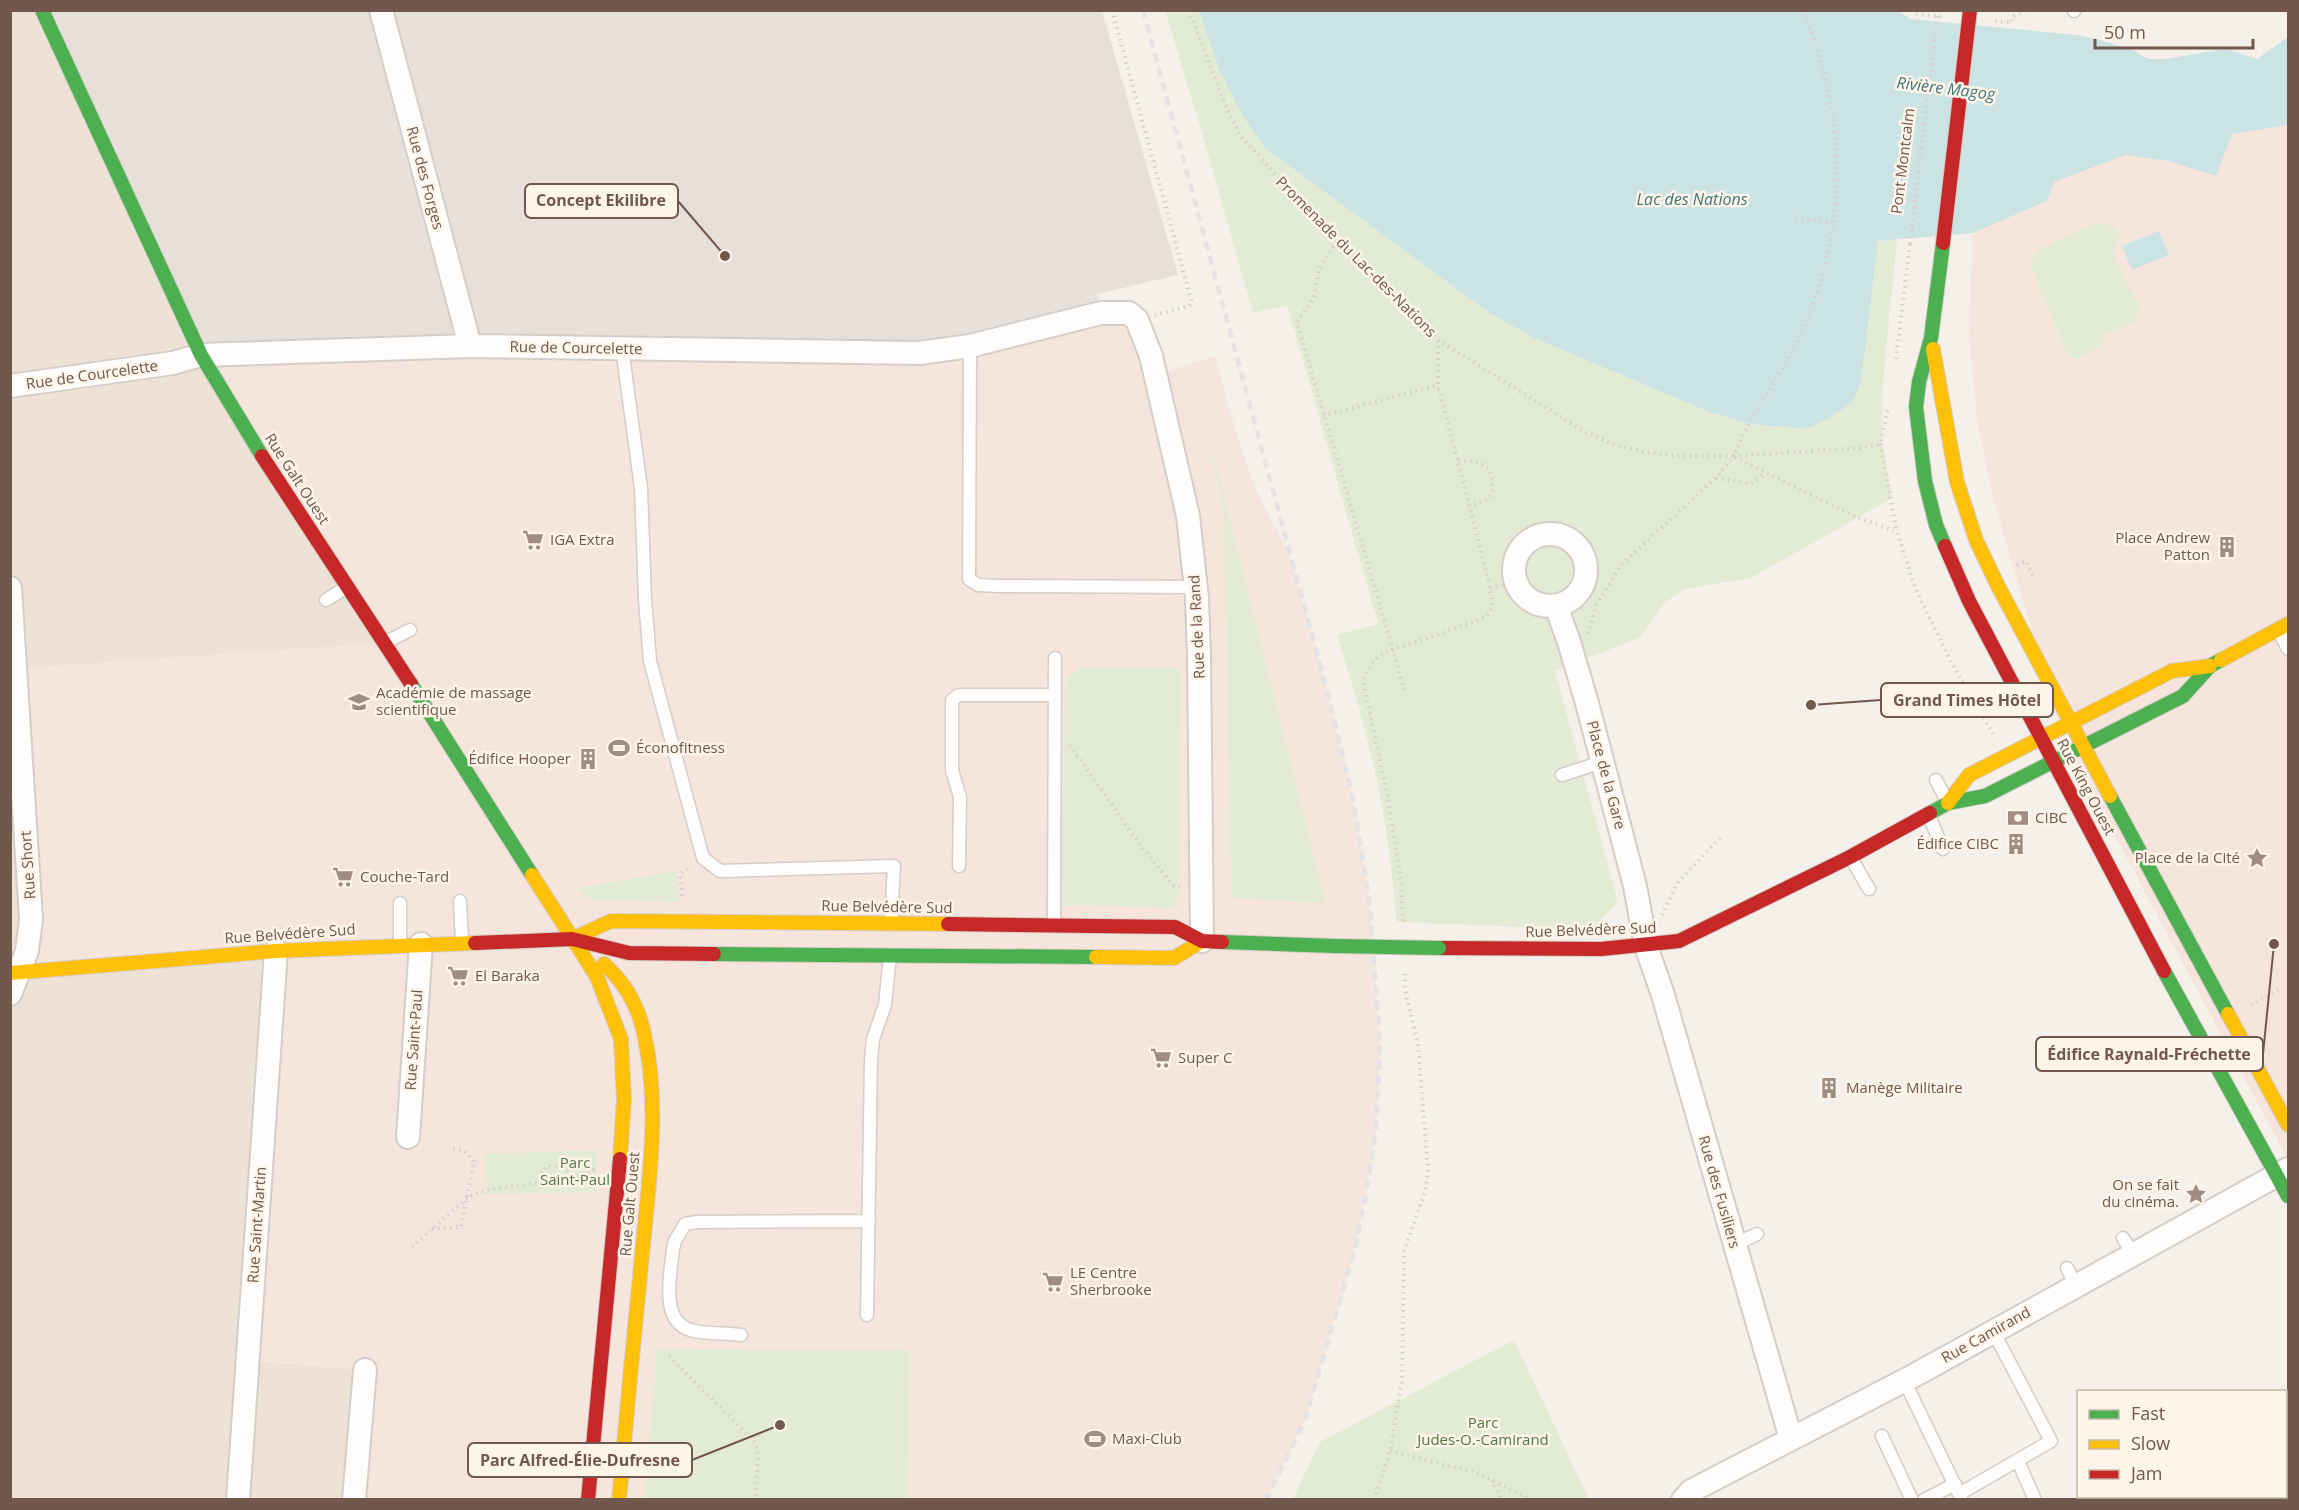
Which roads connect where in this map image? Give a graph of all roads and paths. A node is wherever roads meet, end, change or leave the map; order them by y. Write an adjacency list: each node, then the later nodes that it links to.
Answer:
1 (42, 10): 19 (main road, Rue Galt Ouest)
2 (381, 10): 16 (street, Rue des Forges)
3 (1112, 10): 13 (path)
4 (1189, 10): 12 (path, Promenade du Lac-des-Nations)
5 (1804, 10): 11 (path)
6 (1938, 10): 20 (path, Pont Montcalm, bridge)
7 (1970, 10): 14 (main road, Rue King Ouest, bridge)
8 (2026, 10): 9 (path)
9 (1993, 21)
10 (1796, 217): 11 (path)
11 (1834, 223): 26 (path)
12 (1337, 241): 15 (path, Promenade du Lac-des-Nations); 24 (path)
13 (1137, 320): 17 (street, Rue de Courcelette); 34 (street, Rue de la Rand)
14 (1931, 338): 49 (main road, Rue King Ouest); 51 (main road, Rue King Ouest)
15 (1438, 340): 21 (path); 26 (path, Promenade du Lac-des-Nations)
16 (470, 346): 18 (street, Rue de Courcelette); 19 (street, Rue de Courcelette)
17 (970, 346): 18 (street, Rue de Courcelette); 34 (lane)
18 (622, 348): 63 (lane)
19 (201, 355): 22 (street, Rue de Courcelette); 33 (main road, Rue Galt Ouest)
20 (1895, 367)
21 (1438, 385): 24 (path); 27 (path)
22 (10, 386)
23 (1890, 400): 25 (path)
24 (1323, 416): 43 (path)
25 (1880, 444): 26 (path, Promenade du Lac-des-Nations); 31 (path)
26 (1734, 456): 28 (path); 29 (path)
27 (1458, 461): 30 (path); 30 (path)
28 (1766, 473): 29 (path); 31 (path)
29 (1716, 478): 41 (path)
30 (1470, 507): 36 (path)
31 (1897, 532): 53 (path)
32 (1515, 583): 36 (path); 38 (street); 38 (street)
33 (348, 587): 37 (lane); 42 (main road, Rue Galt Ouest)
34 (1196, 587): 66 (street, Rue de la Rand)
35 (10, 588): 80 (street, Rue Short)
36 (1490, 588): 43 (path)
37 (326, 600)
38 (1556, 606): 41 (street, Place de la Gare)
39 (2283, 627): 44 (lane); 46 (main road)
40 (410, 630): 42 (lane)
41 (1569, 642): 54 (street, Place de la Gare)
42 (385, 643): 72 (main road, Rue Galt Ouest)
43 (1394, 649): 47 (path); 70 (path)
44 (2289, 649)
45 (1055, 658): 48 (lane)
46 (2210, 666): 49 (main road, Rue Belvédère Sud); 52 (main road, Rue Belvédère Sud)
47 (1405, 691)
48 (1055, 695): 50 (lane); 64 (lane)
49 (2071, 723): 51 (main road, Rue Belvédère Sud); 52 (main road, Rue King Ouest)
50 (1055, 729): 66 (path); 71 (lane)
51 (2041, 737): 53 (main road, Rue Belvédère Sud); 55 (main road, Rue King Ouest)
52 (2084, 746): 55 (main road, Rue Belvédère Sud); 83 (main road, Rue King Ouest)
53 (2004, 757): 58 (main road, Rue Belvédère Sud)
54 (1602, 762): 56 (lane); 77 (street, Place de la Gare)
55 (2054, 762): 58 (main road, Rue Belvédère Sud); 88 (main road, Rue King Ouest)
56 (1562, 774)
57 (1936, 780): 58 (lane)
58 (1948, 803): 59 (main road, Rue Belvédère Sud)
59 (1928, 815): 61 (lane); 62 (main road, Rue Belvédère Sud)
60 (1723, 835): 77 (path)
61 (1943, 849)
62 (1850, 857): 65 (lane); 77 (main road, Rue Belvédère Sud)
63 (703, 858): 69 (path); 73 (lane)
64 (959, 866)
65 (1869, 889)
66 (1202, 890): 74 (street, Rue de la Rand)
67 (460, 901): 75 (lane)
68 (400, 903): 76 (lane)
69 (684, 921): 72 (main road, Rue Belvédère Sud); 73 (main road, Rue Belvédère Sud)
70 (1403, 923)
71 (1054, 925): 73 (main road, Rue Belvédère Sud); 74 (main road, Rue Belvédère Sud)
72 (572, 939): 73 (main road, Rue Belvédère Sud); 75 (main road, Rue Belvédère Sud); 110 (main road, Rue Galt Ouest); 111 (main road, Rue Galt Ouest)
73 (891, 939): 74 (main road, Rue Belvédère Sud); 91 (lane)
74 (1202, 941): 77 (main road, Rue Belvédère Sud, bridge)
75 (462, 942): 76 (main road, Rue Belvédère Sud)
76 (411, 944): 78 (main road, Rue Belvédère Sud); 85 (street, Rue Saint-Paul)
77 (1646, 946): 94 (street, Rue des Fusiliers)
78 (276, 951): 80 (main road, Rue Belvédère Sud); 108 (street, Rue Saint-Martin)
79 (1404, 967): 104 (path)
80 (16, 972): 82 (street, Rue Short)
81 (2282, 988): 83 (path)
82 (10, 994)
83 (2230, 1016): 84 (main road, Rue King Ouest)
84 (2289, 1125)
85 (408, 1137)
86 (450, 1148): 90 (path)
87 (561, 1167): 87 (path); 90 (path)
88 (2283, 1172): 89 (main road, Rue King Ouest); 97 (street, Rue Camirand)
89 (2289, 1196)
90 (468, 1197): 92 (path); 92 (path)
91 (869, 1221): 96 (lane); 98 (lane)
92 (432, 1229): 95 (path)
93 (1757, 1234): 94 (lane)
94 (1734, 1245): 103 (street, Rue des Fusiliers)
95 (412, 1247)
96 (867, 1315)
97 (1993, 1331): 101 (street, Rue Camirand); 105 (lane)
98 (741, 1335)
99 (669, 1356): 112 (path)
100 (366, 1370): 109 (street)
101 (1904, 1380): 103 (street, Rue Camirand); 107 (lane)
102 (1882, 1436): 117 (lane)
103 (1791, 1438): 116 (street, Rue Camirand)
104 (1390, 1451): 106 (path); 113 (path)
105 (2018, 1461): 107 (lane); 119 (lane)
106 (1492, 1479): 114 (path); 115 (path)
107 (1959, 1493): 118 (lane)
108 (238, 1500)
109 (354, 1500)
110 (588, 1500)
111 (619, 1500)
112 (756, 1500)
113 (1374, 1500)
114 (1502, 1500)
115 (1532, 1500)
116 (1683, 1500)
117 (1912, 1500)
118 (1924, 1500)
119 (2034, 1500)

